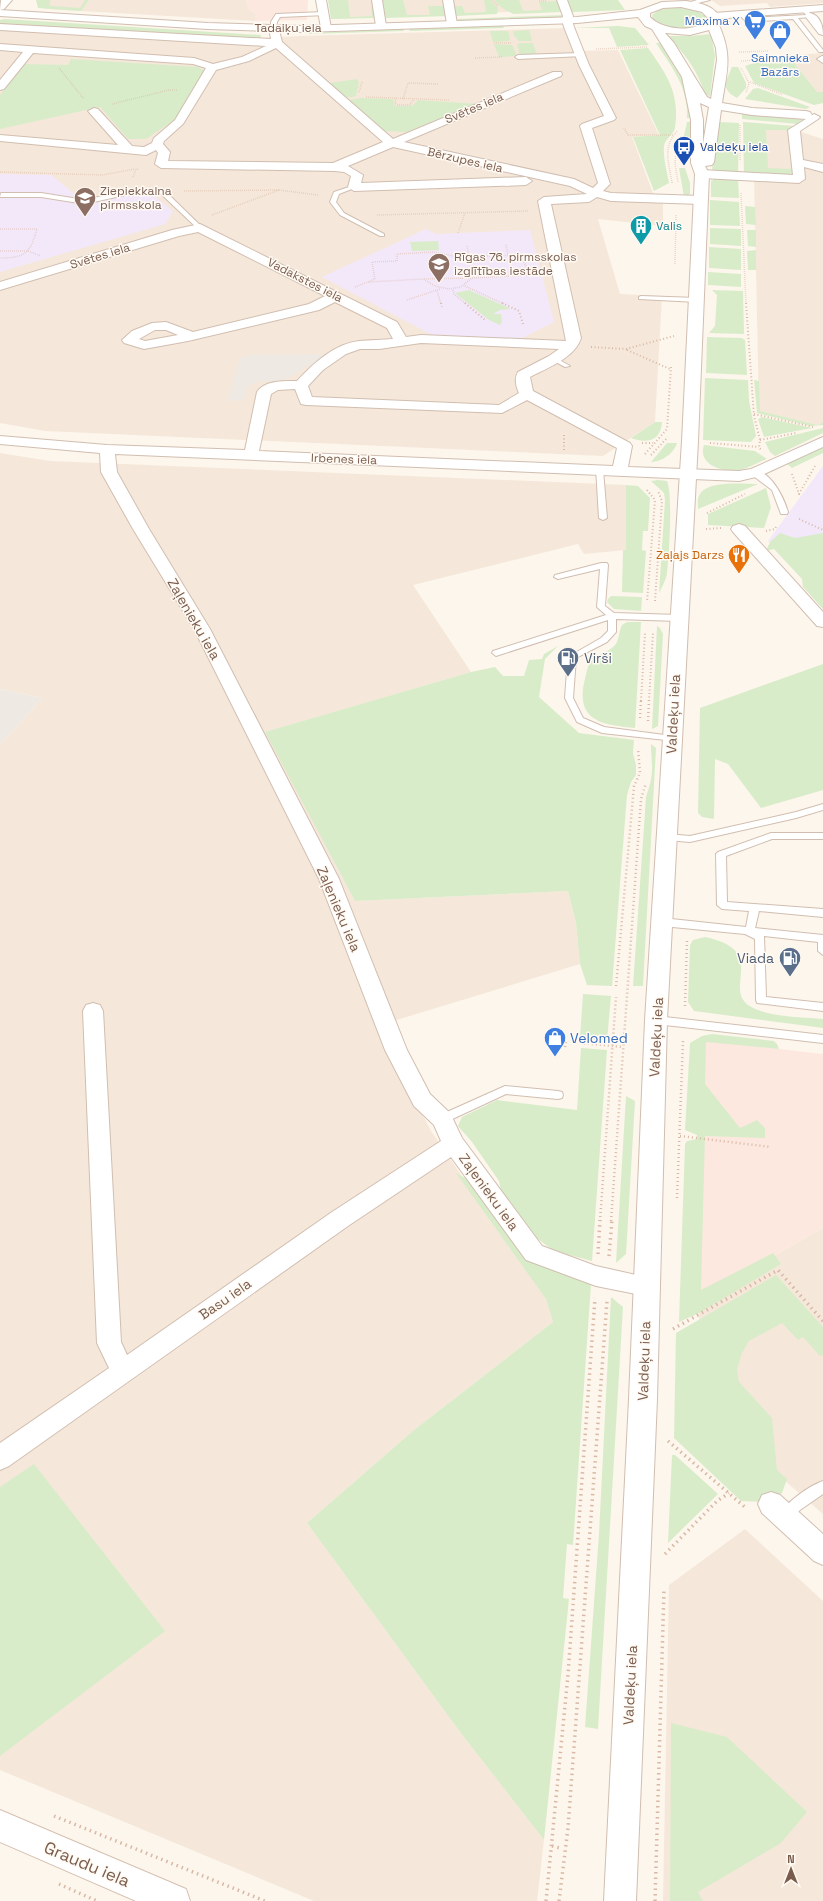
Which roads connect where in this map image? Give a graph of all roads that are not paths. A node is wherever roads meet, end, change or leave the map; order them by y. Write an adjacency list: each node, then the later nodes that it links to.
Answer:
1 (6, 0): 8 (street)
2 (321, 0): 12 (street)
3 (377, 0): 19 (street)
4 (448, 0): 18 (street)
5 (562, 0): 16 (street)
6 (639, 0): 15 (street, Valdeķu iela)
7 (698, 2): 15 (street); 17 (street)
8 (0, 7)
9 (823, 8): 11 (street)
10 (0, 13): 21 (street, Tadaiķu iela)
11 (807, 13): 13 (street); 14 (lane); 23 (street)
12 (324, 14): 21 (lane); 22 (street)
13 (742, 14): 14 (lane); 17 (street)
14 (794, 17): 29 (lane)
15 (649, 19): 16 (street, Tadaiķu iela); 17 (street); 32 (street, Valdeķu iela)
16 (572, 20): 18 (street, Tadaiķu iela); 27 (street)
17 (713, 20): 34 (street, Valdeķu iela)
18 (452, 24): 19 (street, Tadaiķu iela)
19 (381, 26): 22 (street, Tadaiķu iela)
20 (0, 27): 24 (street)
21 (274, 28): 22 (street, Tadaiķu iela); 24 (street)
22 (326, 28)
23 (823, 32)
24 (277, 43): 30 (street); 39 (street, Bērzupes iela)
25 (0, 47): 26 (street)
26 (30, 50): 30 (street); 33 (street)
27 (579, 52): 28 (lane); 48 (street)
28 (518, 57)
29 (819, 57)
30 (212, 67): 40 (street)
31 (557, 74): 39 (street, Svētes iela)
32 (688, 77): 35 (street, Valdeķu iela); 45 (street, Valdeķu iela)
33 (0, 88)
34 (719, 92): 35 (street, Valdeķu iela); 37 (street)
35 (716, 105): 37 (street); 45 (street, Valdeķu iela)
36 (94, 111): 41 (street)
37 (815, 114): 42 (street)
38 (0, 138): 41 (street)
39 (391, 143): 43 (street, Svētes iela); 46 (street, Bērzupes iela)
40 (157, 145): 41 (street); 43 (street)
41 (129, 150)
42 (797, 162): 44 (street); 45 (street)
43 (335, 166): 47 (street)
44 (823, 168)
45 (702, 174): 50 (street, Valdeķu iela)
46 (552, 180): 47 (street); 48 (street, Bērzupes iela)
47 (354, 188): 52 (lane)
48 (595, 193): 50 (street, Bērzupes iela); 59 (street)
49 (1, 195): 51 (lane)
50 (701, 200): 56 (street, Valdeķu iela)
51 (200, 228): 53 (street, Svētes iela); 54 (street, Vadakstes iela)
52 (382, 235)
53 (0, 286)
54 (336, 296): 57 (street); 58 (street, Vadakstes iela)
55 (641, 298): 56 (lane)
56 (697, 300): 71 (street, Valdeķu iela)
57 (191, 336)
58 (401, 341): 59 (street); 62 (street)
59 (572, 346): 60 (street)
60 (554, 359): 61 (lane); 63 (street)
61 (567, 366)
62 (301, 384): 63 (street); 67 (street)
63 (527, 394): 69 (street)
64 (822, 435): 70 (street, Irbenes iela)
65 (0, 440): 66 (street, Irbenes iela)
66 (107, 449): 67 (street, Irbenes iela); 94 (street, Zaļenieku iela)
67 (251, 455): 68 (street, Irbenes iela)
68 (599, 470): 69 (street, Irbenes iela); 73 (lane)
69 (620, 471): 71 (street, Irbenes iela)
70 (755, 473): 71 (street, Irbenes iela); 72 (lane)
71 (688, 474): 77 (street, Valdeķu iela)
72 (784, 512)
73 (603, 518)
74 (739, 530): 78 (street)
75 (558, 577): 76 (lane)
76 (612, 616): 77 (lane); 79 (lane); 80 (lane)
77 (679, 618): 80 (street, Valdeķu iela)
78 (823, 622)
79 (496, 653)
80 (672, 739): 83 (street, Valdeķu iela)
81 (823, 807): 83 (lane)
82 (823, 836): 84 (lane)
83 (667, 837): 86 (street, Valdeķu iela)
84 (754, 908): 85 (lane); 87 (lane)
85 (823, 913)
86 (662, 922): 87 (lane); 91 (street, Valdeķu iela)
87 (749, 932): 88 (lane); 89 (lane)
88 (823, 951)
89 (823, 1007)
90 (93, 1011): 97 (street)
91 (656, 1020): 92 (lane); 96 (street, Valdeķu iela)
92 (823, 1039)
93 (558, 1095): 94 (lane)
94 (442, 1119): 95 (street, Zaļenieku iela)
95 (454, 1144): 96 (street, Zaļenieku iela); 97 (street, Basu iela)
96 (646, 1286): 104 (street, Valdeķu iela)
97 (122, 1370): 98 (street, Basu iela)
98 (0, 1458)
99 (823, 1487): 100 (lane)
100 (778, 1510): 101 (street)
101 (823, 1552)
102 (0, 1826): 103 (street, Graudu iela)
103 (174, 1901)
104 (620, 1901)

